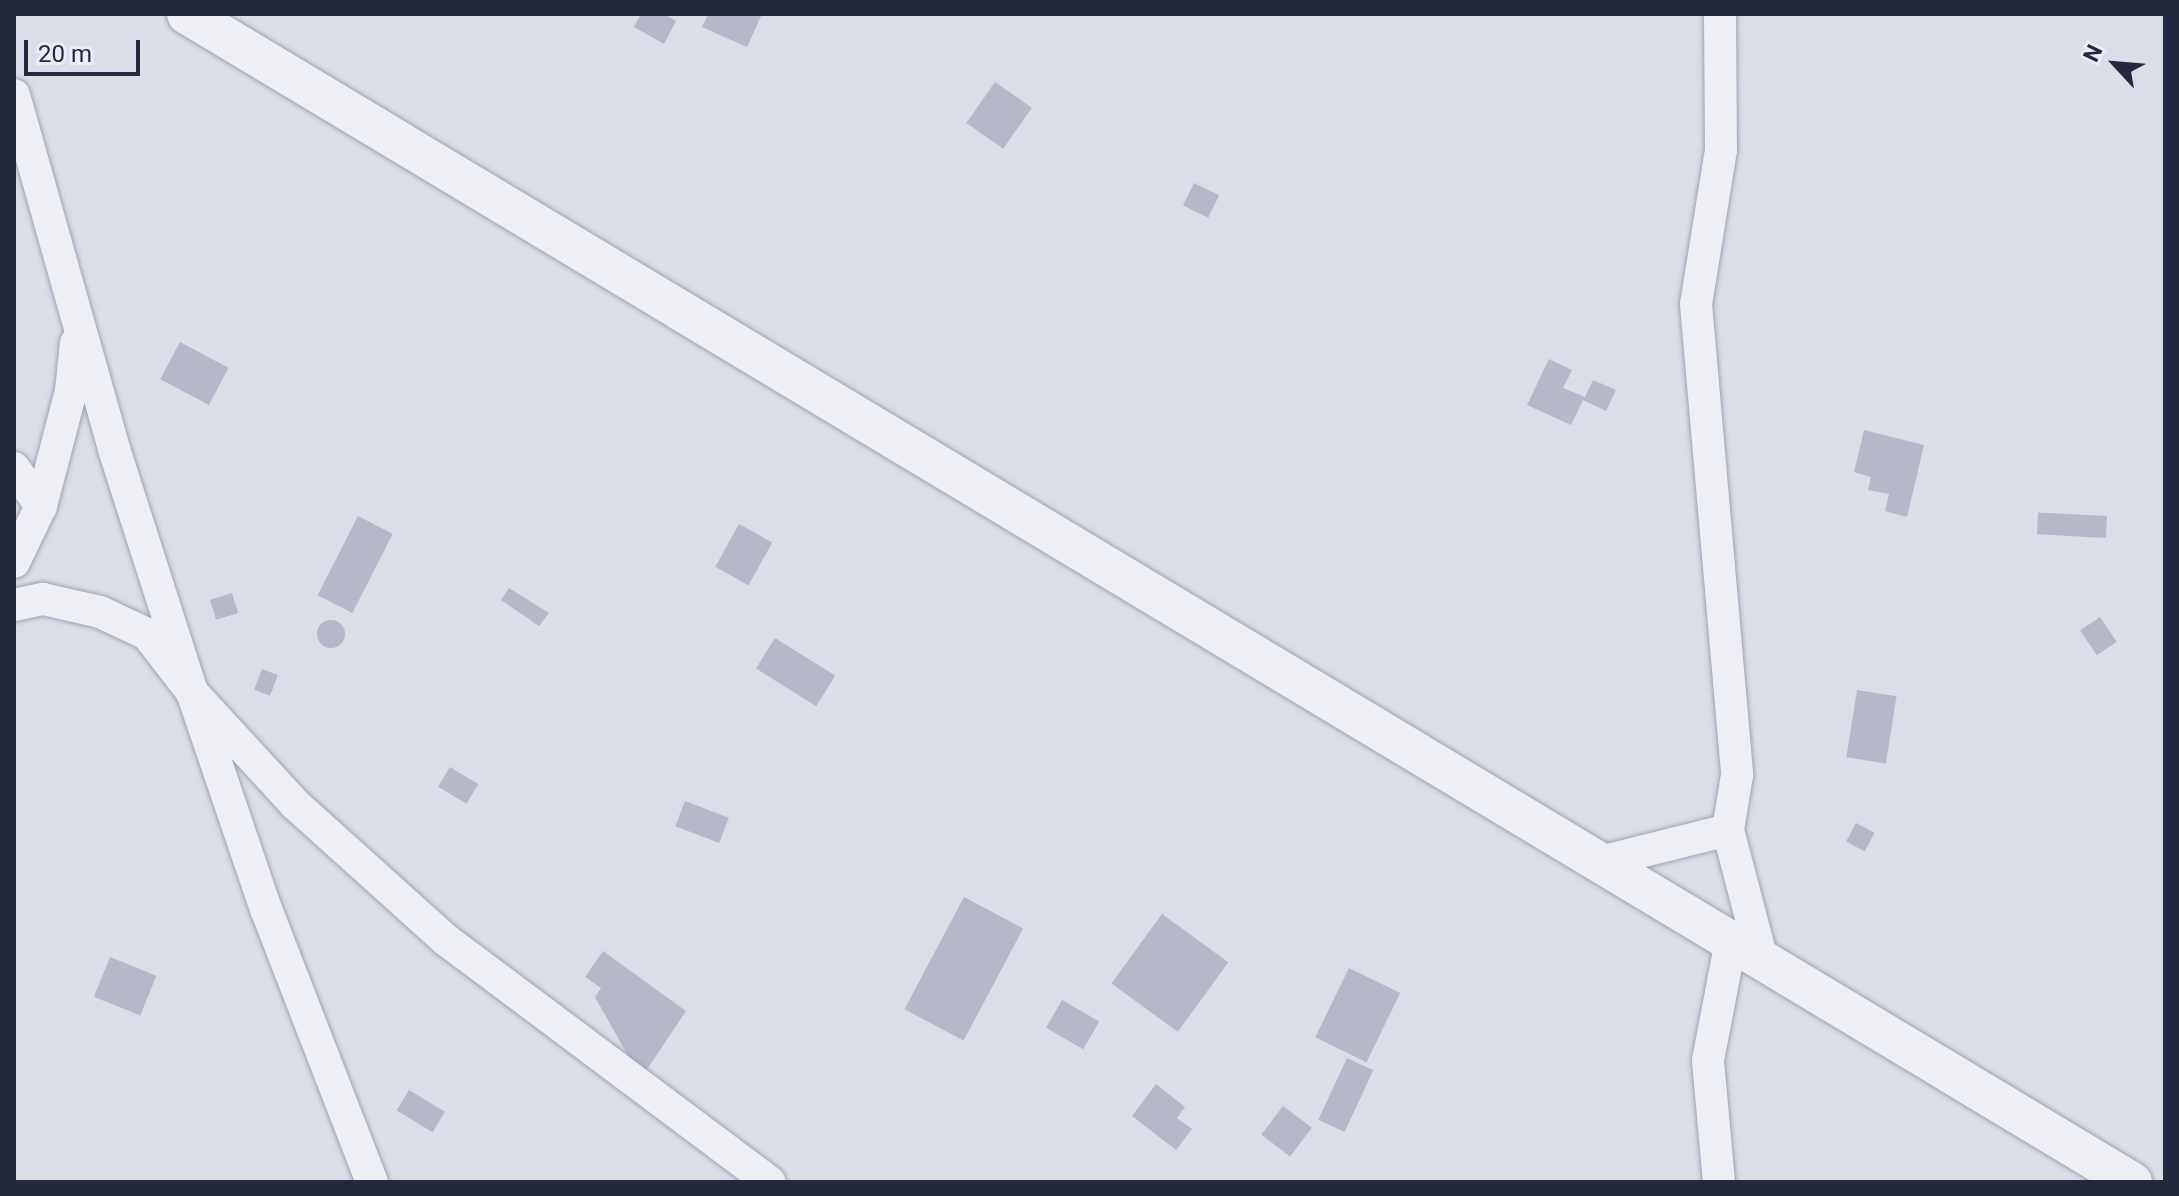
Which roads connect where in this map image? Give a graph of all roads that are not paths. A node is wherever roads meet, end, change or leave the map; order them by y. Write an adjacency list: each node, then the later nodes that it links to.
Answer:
1 (187, 14): 11 (street)
2 (1720, 14): 10 (street)
3 (14, 95): 4 (street)
4 (78, 328): 6 (street); 9 (street)
5 (14, 468): 6 (street)
6 (41, 506): 7 (street)
7 (14, 562)
8 (14, 605): 9 (street)
9 (192, 692): 13 (street); 14 (street)
10 (1728, 830): 11 (street); 12 (street)
11 (1600, 862): 12 (street)
12 (1746, 950): 15 (street); 16 (street)
13 (372, 1182)
14 (770, 1182)
15 (1719, 1182)
16 (2132, 1182)

